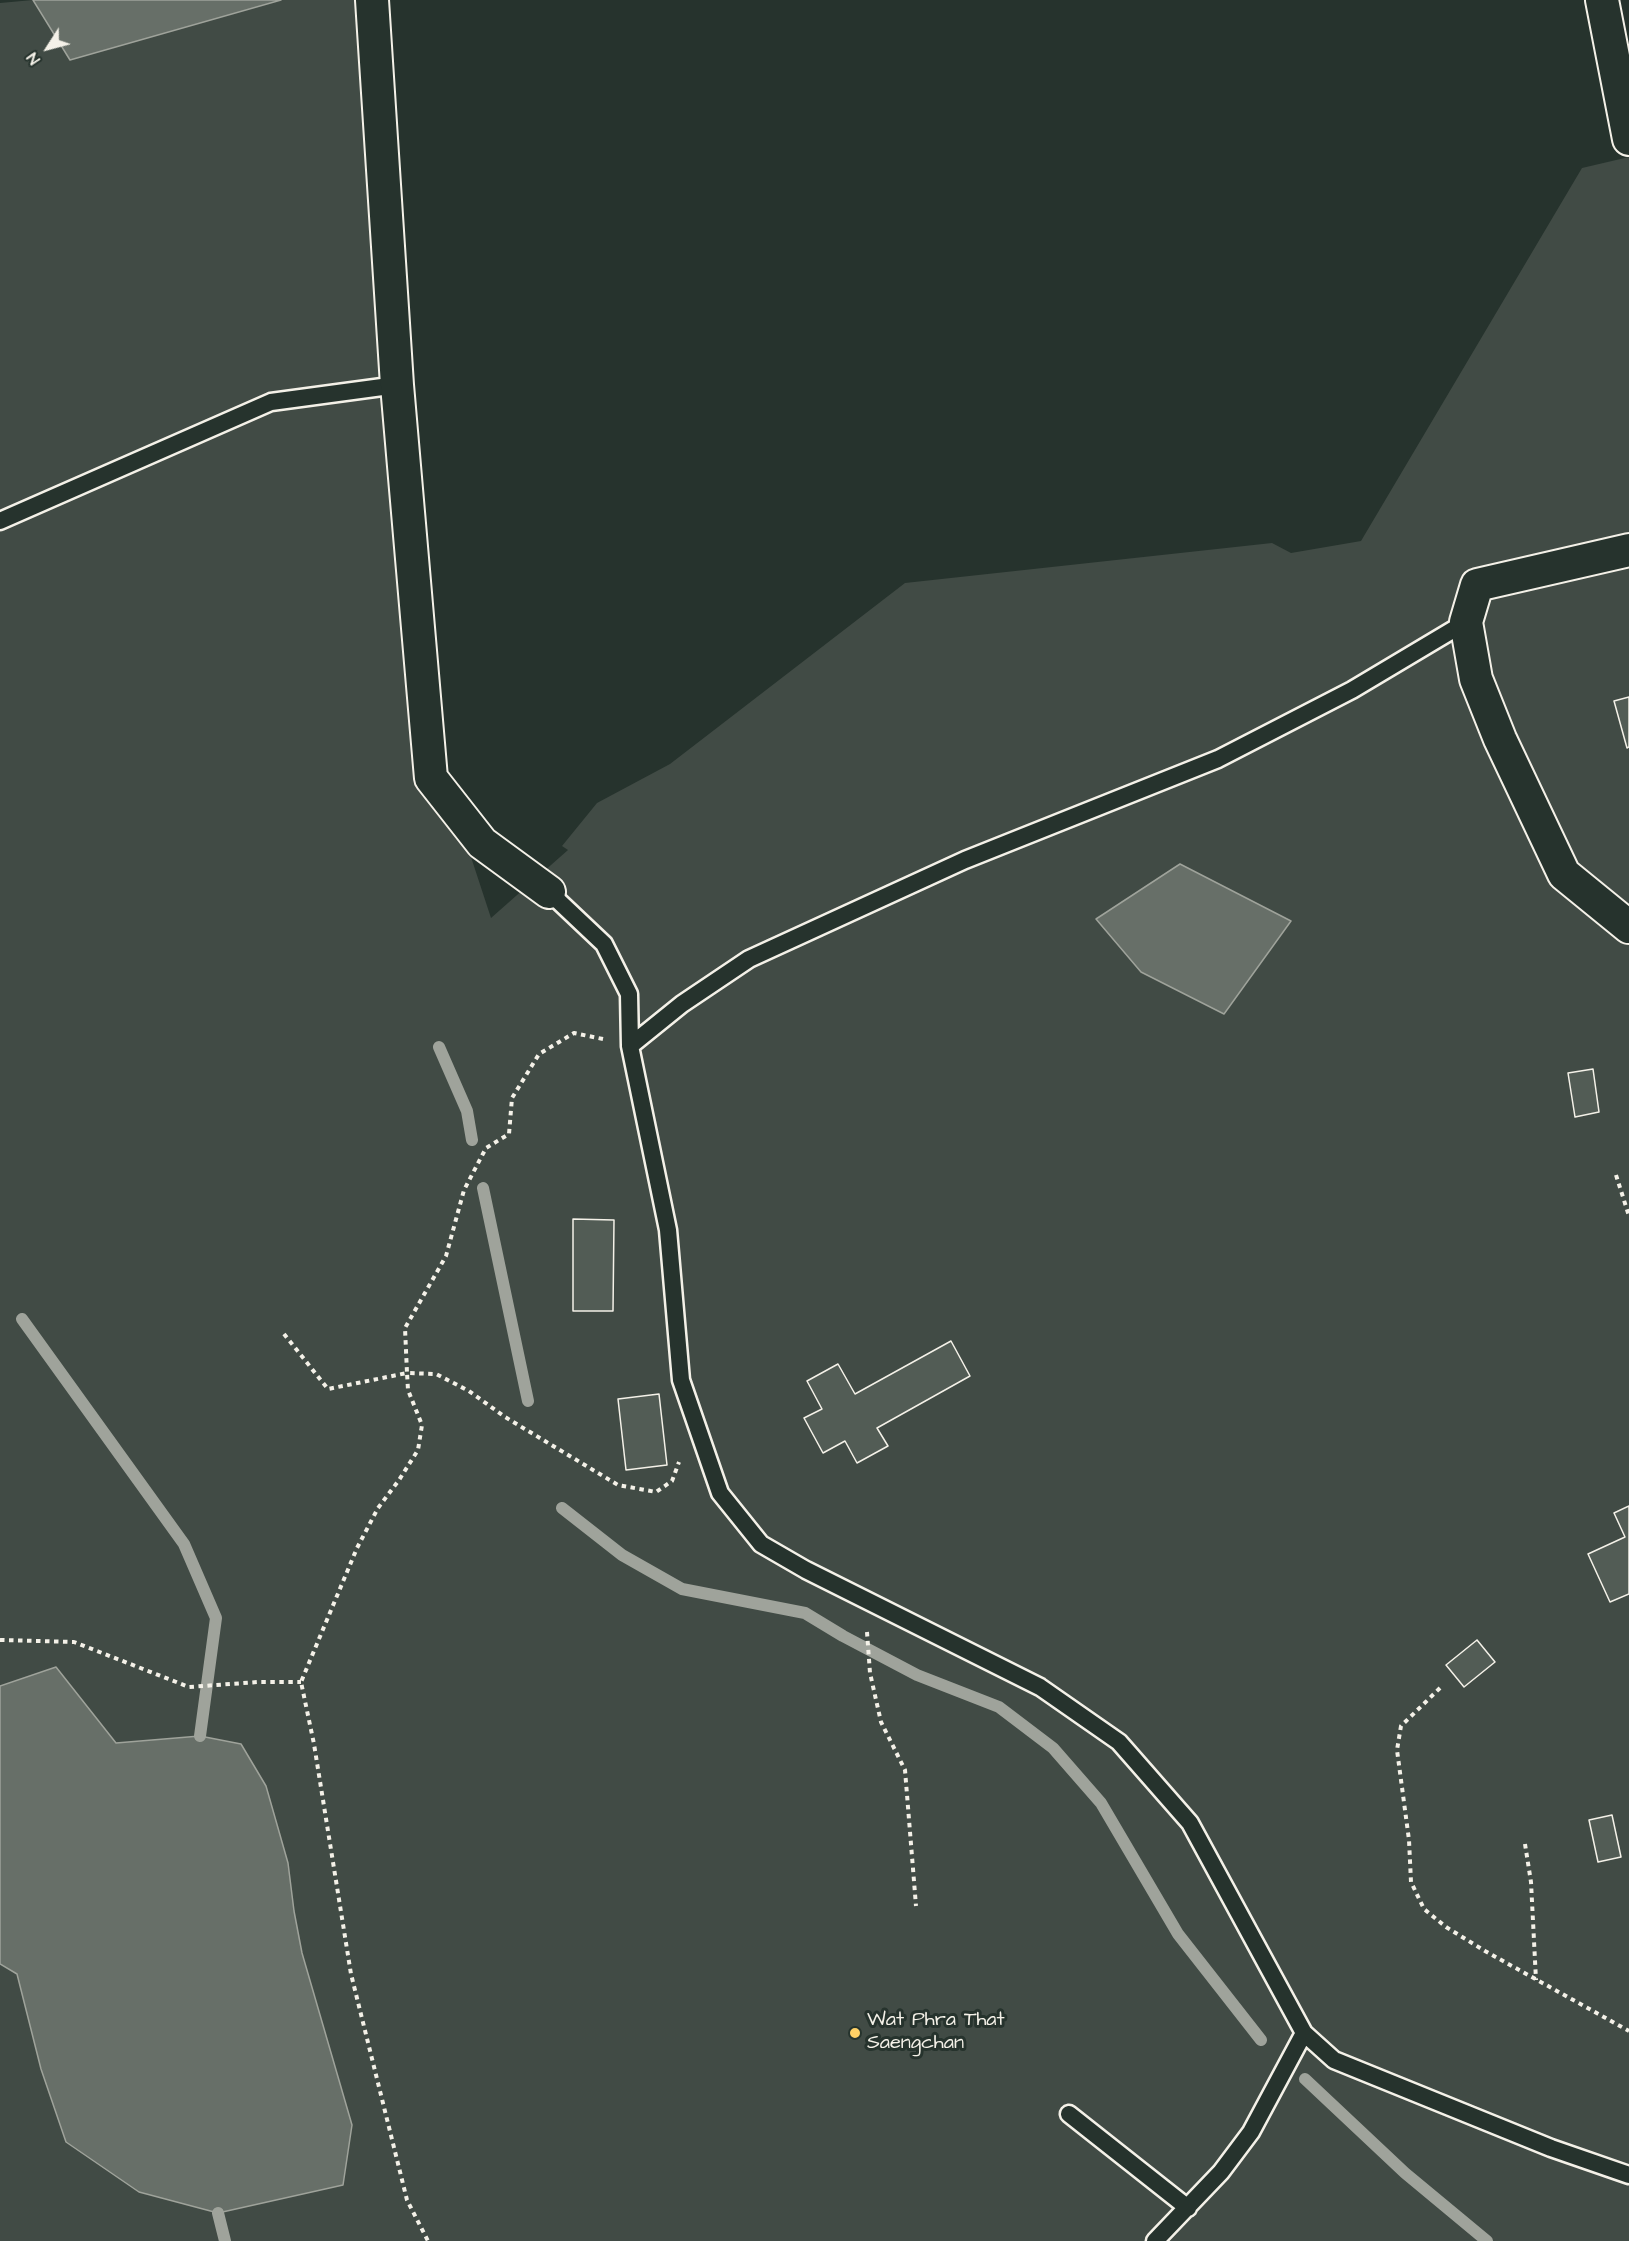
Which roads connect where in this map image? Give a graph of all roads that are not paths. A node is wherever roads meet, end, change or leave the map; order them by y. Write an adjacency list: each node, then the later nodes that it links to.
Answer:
1 (372, 0): 4 (street)
2 (1602, 0): 3 (street)
3 (1629, 139)
4 (397, 385): 5 (lane); 8 (street)
5 (0, 521)
6 (1629, 550): 7 (street)
7 (1466, 622): 9 (street); 10 (lane)
8 (549, 892): 10 (lane)
9 (1629, 927)
10 (630, 1046): 11 (lane)
11 (1304, 2033): 13 (lane); 14 (lane)
12 (1069, 2114): 14 (lane)
13 (1629, 2175)
14 (1188, 2208): 15 (lane)
15 (1155, 2241)

